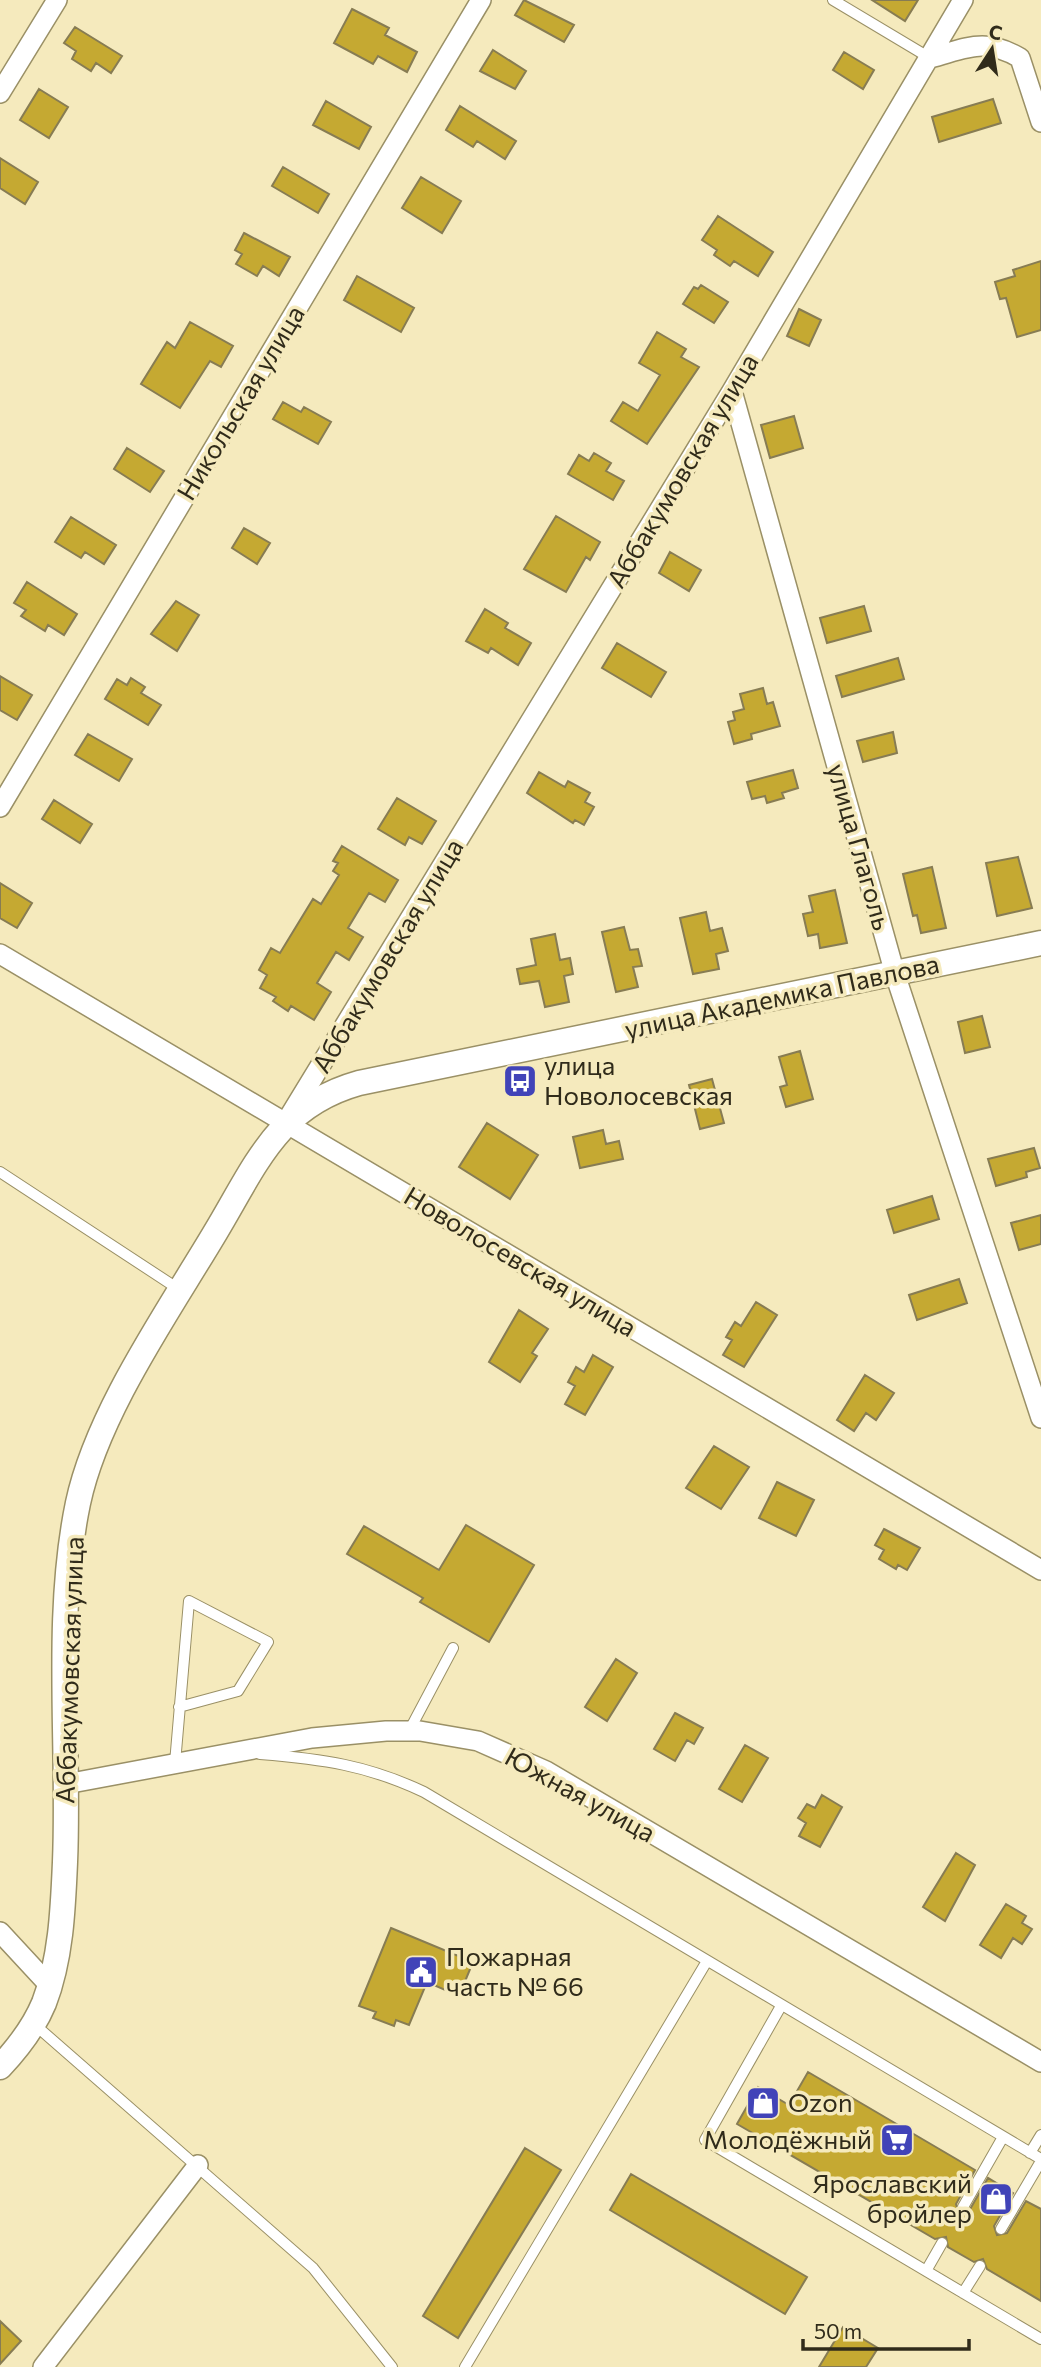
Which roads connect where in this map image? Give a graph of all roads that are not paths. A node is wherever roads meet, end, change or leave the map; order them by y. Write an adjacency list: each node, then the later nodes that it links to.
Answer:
1 (57, 0): 6 (street)
2 (481, 0): 9 (street, Никольская улица)
3 (833, 0): 5 (lane)
4 (963, 0): 5 (street, Аббакумовская улица)
5 (930, 58): 7 (street); 8 (street, Аббакумовская улица)
6 (0, 93)
7 (1041, 122)
8 (732, 391): 12 (street, улица Глаголь); 13 (street, Аббакумовская улица)
9 (0, 807)
10 (1041, 943): 12 (street, улица Академика Павлова)
11 (0, 954): 13 (street, Новолосевская улица)
12 (895, 974): 13 (street, улица Академика Павлова); 16 (street, улица Глаголь)
13 (286, 1124): 15 (street, Аббакумовская улица); 17 (street, Новолосевская улица)
14 (0, 1172): 15 (lane)
15 (181, 1290): 23 (street, Аббакумовская улица)
16 (1041, 1418)
17 (1041, 1570)
18 (453, 1648): 20 (lane)
19 (179, 1707): 19 (lane); 22 (lane)
20 (409, 1731): 21 (street, Южная улица); 29 (street, Южная улица)
21 (232, 1753): 22 (street, Южная улица); 25 (lane)
22 (175, 1763): 23 (street, Южная улица)
23 (66, 1784): 26 (street, Аббакумовская улица)
24 (0, 1932): 26 (street)
25 (707, 1961): 27 (lane); 45 (lane)
26 (50, 1986): 28 (street, Аббакумовская улица)
27 (782, 2006): 32 (lane); 40 (lane)
28 (34, 2024): 30 (street, Аббакумовская улица); 35 (lane)
29 (1041, 2062)
30 (0, 2067)
31 (1041, 2135): 33 (lane)
32 (1003, 2137): 33 (lane); 36 (lane)
33 (1030, 2153): 34 (lane)
34 (1041, 2160): 37 (lane)
35 (198, 2165): 43 (street); 44 (lane)
36 (963, 2207)
37 (1001, 2229)
38 (942, 2243): 40 (lane)
39 (980, 2266): 41 (lane)
40 (926, 2270): 41 (lane)
41 (963, 2293): 42 (lane)
42 (1041, 2339)
43 (43, 2367)
44 (392, 2367)
45 (465, 2367)

